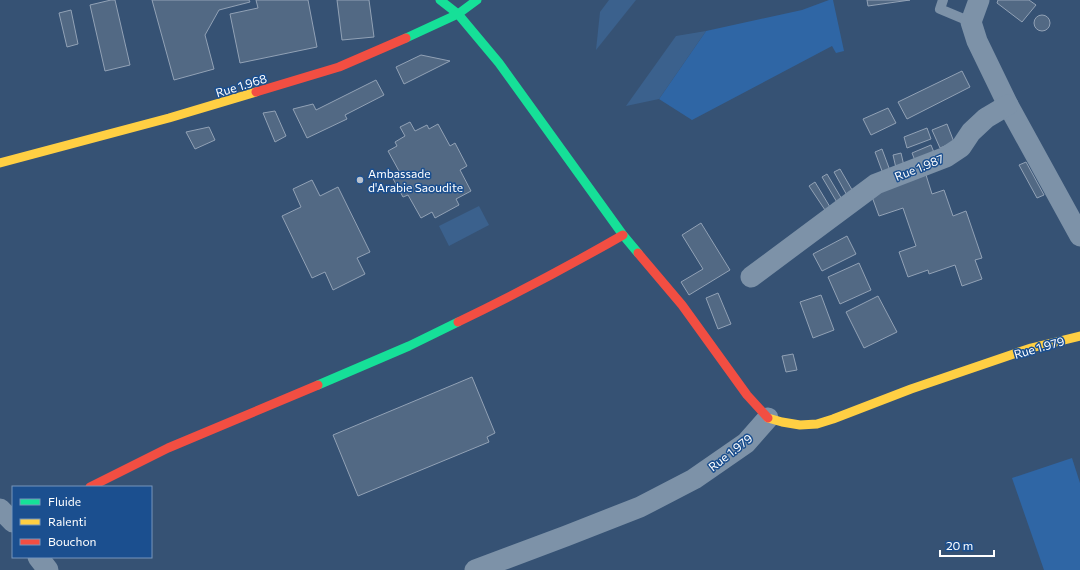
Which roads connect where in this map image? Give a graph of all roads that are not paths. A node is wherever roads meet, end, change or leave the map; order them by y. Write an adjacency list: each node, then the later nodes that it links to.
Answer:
1 (440, 0): 5 (street)
2 (477, 0): 5 (street, Rue 1.968)
3 (944, 0): 6 (lane)
4 (979, 0): 6 (street)
5 (458, 14): 8 (street, Rue 1.968); 9 (street)
6 (971, 22): 7 (street)
7 (1008, 106): 10 (street); 11 (street, Rue 1.987)
8 (0, 163)
9 (623, 235): 13 (street); 14 (street)
10 (1080, 236)
11 (751, 277)
12 (1080, 336): 13 (street, Rue 1.979)
13 (768, 418): 21 (street, Rue 1.979)
14 (92, 486)
15 (0, 509): 16 (street)
16 (12, 521)
17 (12, 527): 18 (street)
18 (0, 535)
19 (39, 558): 20 (street)
20 (48, 570)
21 (476, 570)

